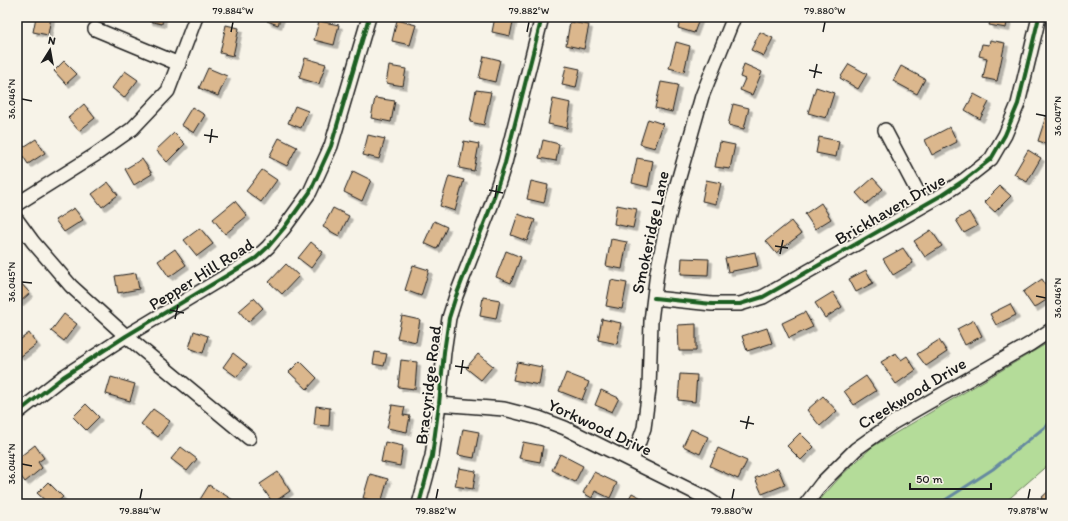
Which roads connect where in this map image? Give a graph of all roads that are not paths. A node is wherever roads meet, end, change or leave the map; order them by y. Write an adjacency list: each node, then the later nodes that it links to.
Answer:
1 (196, 17): 7 (street)
2 (369, 17): 14 (street, Pepper Hill Road)
3 (542, 17): 15 (street, Bracyridge Road)
4 (734, 17): 12 (street, Smokeridge Lane)
5 (1039, 17): 10 (street, Brickhaven Drive)
6 (95, 28): 7 (street)
7 (179, 64): 9 (street)
8 (885, 130): 10 (street)
9 (17, 204)
10 (924, 204): 12 (street, Brickhaven Drive)
11 (17, 220): 14 (street)
12 (654, 298): 18 (street, Smokeridge Lane)
13 (1051, 330): 21 (street, Creekwood Drive)
14 (126, 336): 16 (street, Pepper Hill Road); 17 (street)
15 (439, 404): 18 (street, Yorkwood Drive); 19 (street, Bracyridge Road)
16 (17, 413)
17 (249, 438)
18 (632, 461): 20 (street, Yorkwood Drive)
19 (419, 504)
20 (715, 504)
21 (806, 504)

